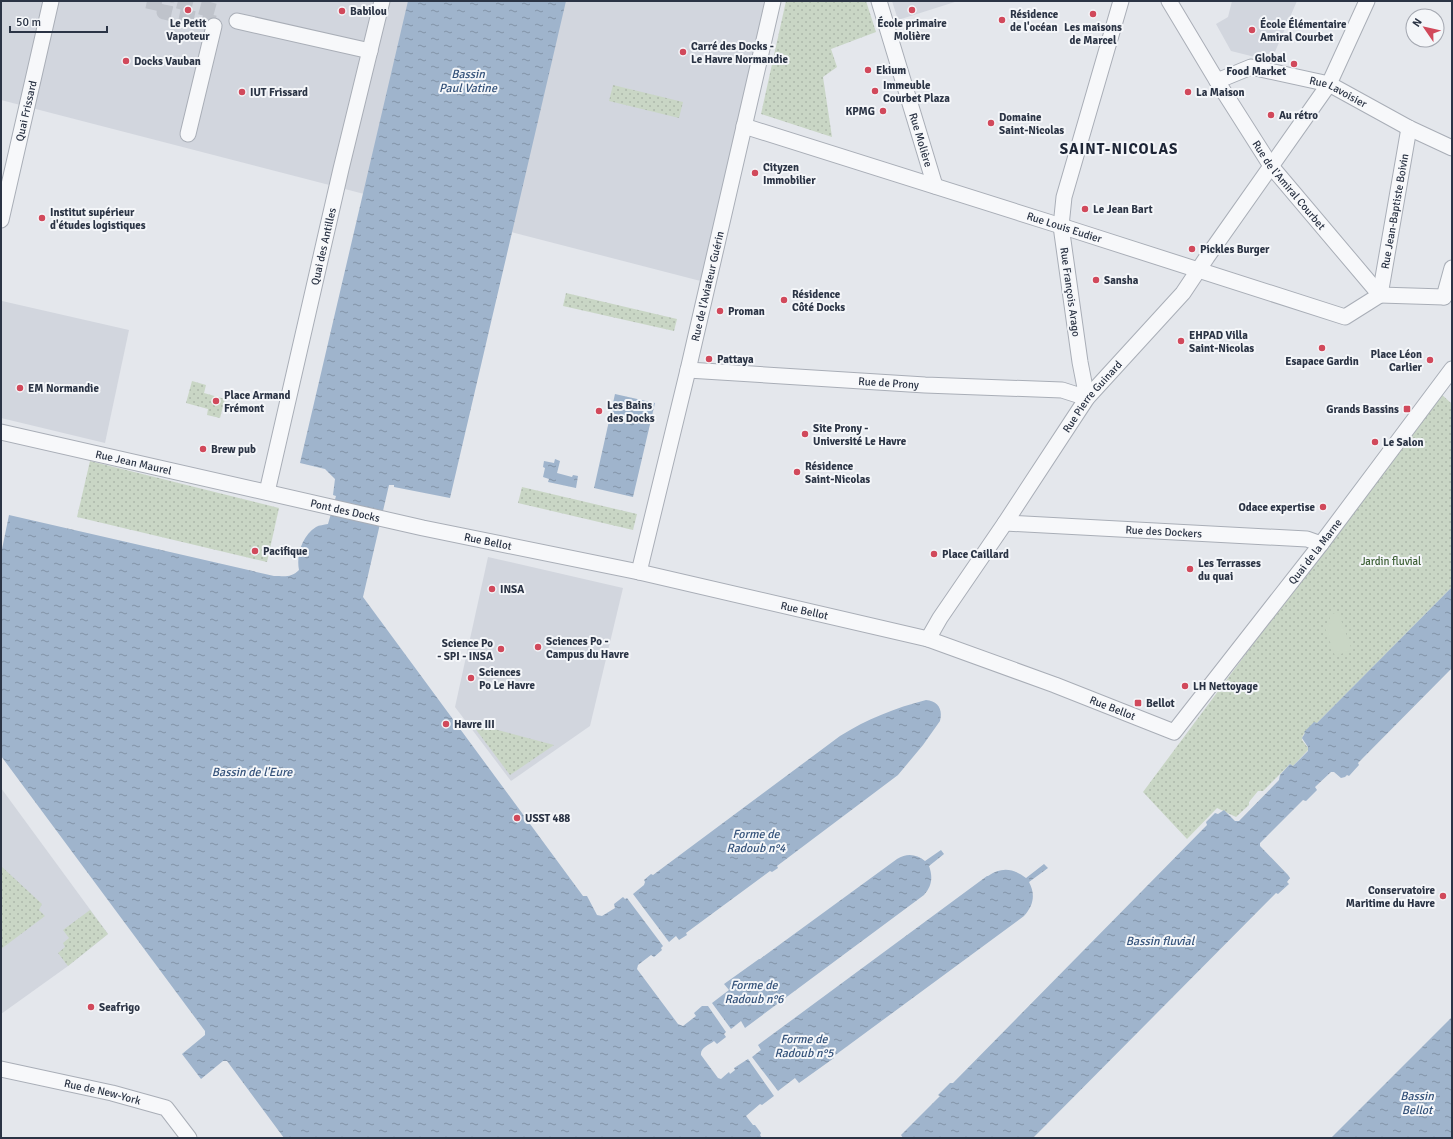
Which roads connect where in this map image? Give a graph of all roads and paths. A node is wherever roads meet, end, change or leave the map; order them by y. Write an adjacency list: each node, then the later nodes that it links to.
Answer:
1 (51, 1): 19 (street, Quai Frissard)
2 (382, 1): 10 (street, Quai des Antilles)
3 (773, 1): 13 (street, Rue de l'Aviateur Guérin)
4 (879, 1): 18 (street, Rue Molière)
5 (1121, 1): 20 (street, Rue François Arago)
6 (1169, 1): 11 (street, Rue de l'Amiral Courbet)
7 (1367, 1): 12 (street, Rue Pierre Guinard)
8 (238, 21): 10 (street)
9 (214, 26): 15 (street)
10 (370, 51): 29 (street, Quai des Antilles)
11 (1216, 81): 12 (street, Rue Lavoisier); 17 (street, Rue de l'Amiral Courbet)
12 (1329, 84): 14 (street, Rue Lavoisier); 17 (street, Rue Pierre Guinard)
13 (744, 126): 18 (street, Rue Louis Eudier); 26 (street, Rue de l'Aviateur Guérin)
14 (1409, 128): 16 (street, Rue Lavoisier); 23 (street, Rue Jean-Baptiste Boivin)
15 (188, 134)
16 (1452, 148)
17 (1271, 166): 22 (street, Rue Pierre Guinard); 23 (street, Rue de l'Amiral Courbet)
18 (935, 186): 20 (street, Rue Louis Eudier)
19 (1, 220)
20 (1061, 226): 22 (street, Rue Louis Eudier); 27 (street, Rue François Arago)
21 (1452, 268): 24 (street)
22 (1199, 270): 23 (street, Rue Louis Eudier); 27 (street, Rue Pierre Guinard)
23 (1380, 295): 24 (street)
24 (1448, 303)
25 (1452, 369): 32 (street, Quai de la Marne)
26 (688, 370): 27 (street, Rue de Prony); 33 (street, Rue de l'Aviateur Guérin)
27 (1087, 398): 30 (street, Rue Pierre Guinard)
28 (1, 432): 29 (street, Rue Jean Maurel)
29 (267, 492): 31 (street, Pont des Docks)
30 (1005, 523): 32 (street, Rue des Dockers); 34 (street, Rue Pierre Guinard)
31 (423, 528): 33 (street, Rue Bellot)
32 (1321, 544): 35 (street, Quai de la Marne)
33 (639, 572): 34 (street, Rue Bellot)
34 (928, 639): 35 (street, Rue Bellot)
35 (1174, 732)
36 (1, 1069): 37 (street, Rue de New-York)
37 (189, 1138)

